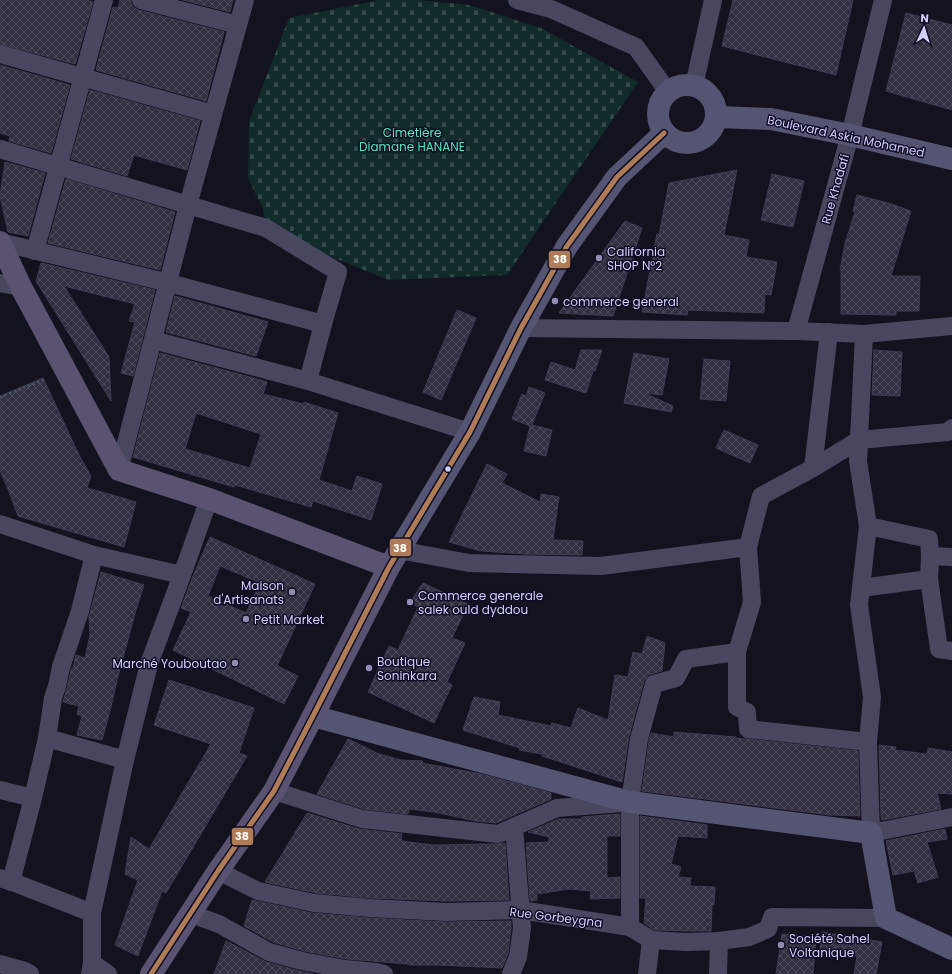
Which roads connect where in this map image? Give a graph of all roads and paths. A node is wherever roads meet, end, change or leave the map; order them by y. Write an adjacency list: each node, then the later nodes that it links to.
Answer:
1 (104, 0): 11 (street)
2 (141, 0): 7 (street)
3 (245, 0): 9 (street)
4 (517, 0): 8 (street)
5 (713, 0): 12 (street)
6 (883, 0): 17 (street, Rue Khadafi)
7 (160, 2): 9 (street)
8 (552, 4): 13 (street)
9 (238, 25): 14 (street)
10 (0, 54): 11 (street)
11 (83, 77): 14 (street); 20 (street)
12 (694, 86): 13 (street); 15 (street)
13 (668, 92): 16 (street)
14 (213, 114): 21 (street)
15 (716, 117): 16 (street); 17 (street, Boulevard Askia Mohamed)
16 (664, 133): 28 (street)
17 (850, 136): 19 (street, Boulevard Askia Mohamed); 29 (street, Rue Khadafi)
18 (0, 149): 20 (street)
19 (952, 159)
20 (58, 167): 21 (street); 23 (street)
21 (188, 206): 24 (street); 26 (street)
22 (0, 242): 23 (street); 25 (main road)
23 (35, 251): 24 (street)
24 (169, 283): 26 (street); 32 (street)
25 (10, 285): 33 (main road)
26 (323, 324): 34 (street)
27 (952, 326): 31 (street)
28 (521, 328): 29 (street); 37 (street)
29 (796, 331): 30 (street)
30 (829, 332): 31 (street); 39 (street)
31 (864, 334): 38 (street)
32 (153, 340): 34 (street); 40 (street)
33 (66, 372): 35 (path); 40 (main road)
34 (308, 382): 37 (street)
35 (0, 397)
36 (952, 428): 38 (street)
37 (470, 432): 48 (street)
38 (859, 440): 39 (street); 43 (street)
39 (813, 468): 44 (street)
40 (119, 470): 41 (main road)
41 (209, 499): 48 (main road); 49 (street)
42 (0, 524): 45 (street)
43 (868, 526): 46 (street); 51 (street)
44 (748, 547): 48 (street); 53 (street)
45 (94, 555): 49 (street); 55 (street)
46 (930, 556): 47 (street); 50 (street)
47 (952, 556)
48 (394, 558): 54 (main road)
49 (182, 575): 57 (street)
50 (929, 579): 51 (street); 52 (street)
51 (861, 588): 56 (street)
52 (952, 651)
53 (737, 652): 56 (street); 61 (street)
54 (313, 716): 59 (main road); 61 (street)
55 (47, 738): 57 (street); 60 (street)
56 (868, 742): 64 (street)
57 (125, 760): 68 (street)
58 (0, 790): 60 (street)
59 (274, 791): 63 (street); 65 (main road)
60 (33, 798): 66 (street)
61 (630, 802): 63 (street); 64 (street); 71 (street)
62 (952, 817): 64 (street)
63 (514, 827): 67 (street)
64 (871, 833): 70 (street)
65 (218, 870): 67 (street, Rue Gorbeygna); 69 (main road)
66 (5, 880): 68 (street)
67 (521, 910): 71 (street, Rue Gorbeygna); 81 (street)
68 (92, 913): 76 (street)
69 (190, 914): 79 (main road); 80 (street)
70 (886, 918): 73 (street, Rue Gorbeygna); 74 (street)
71 (630, 927): 72 (street, Rue Gorbeygna)
72 (651, 940): 73 (street, Rue Gorbeygna); 82 (street)
73 (719, 941): 83 (street)
74 (952, 949)
75 (0, 964): 77 (street)
76 (91, 968): 78 (street)
77 (30, 974)
78 (108, 974)
79 (151, 974)
80 (384, 974)
81 (511, 974)
82 (647, 974)
83 (718, 974)

